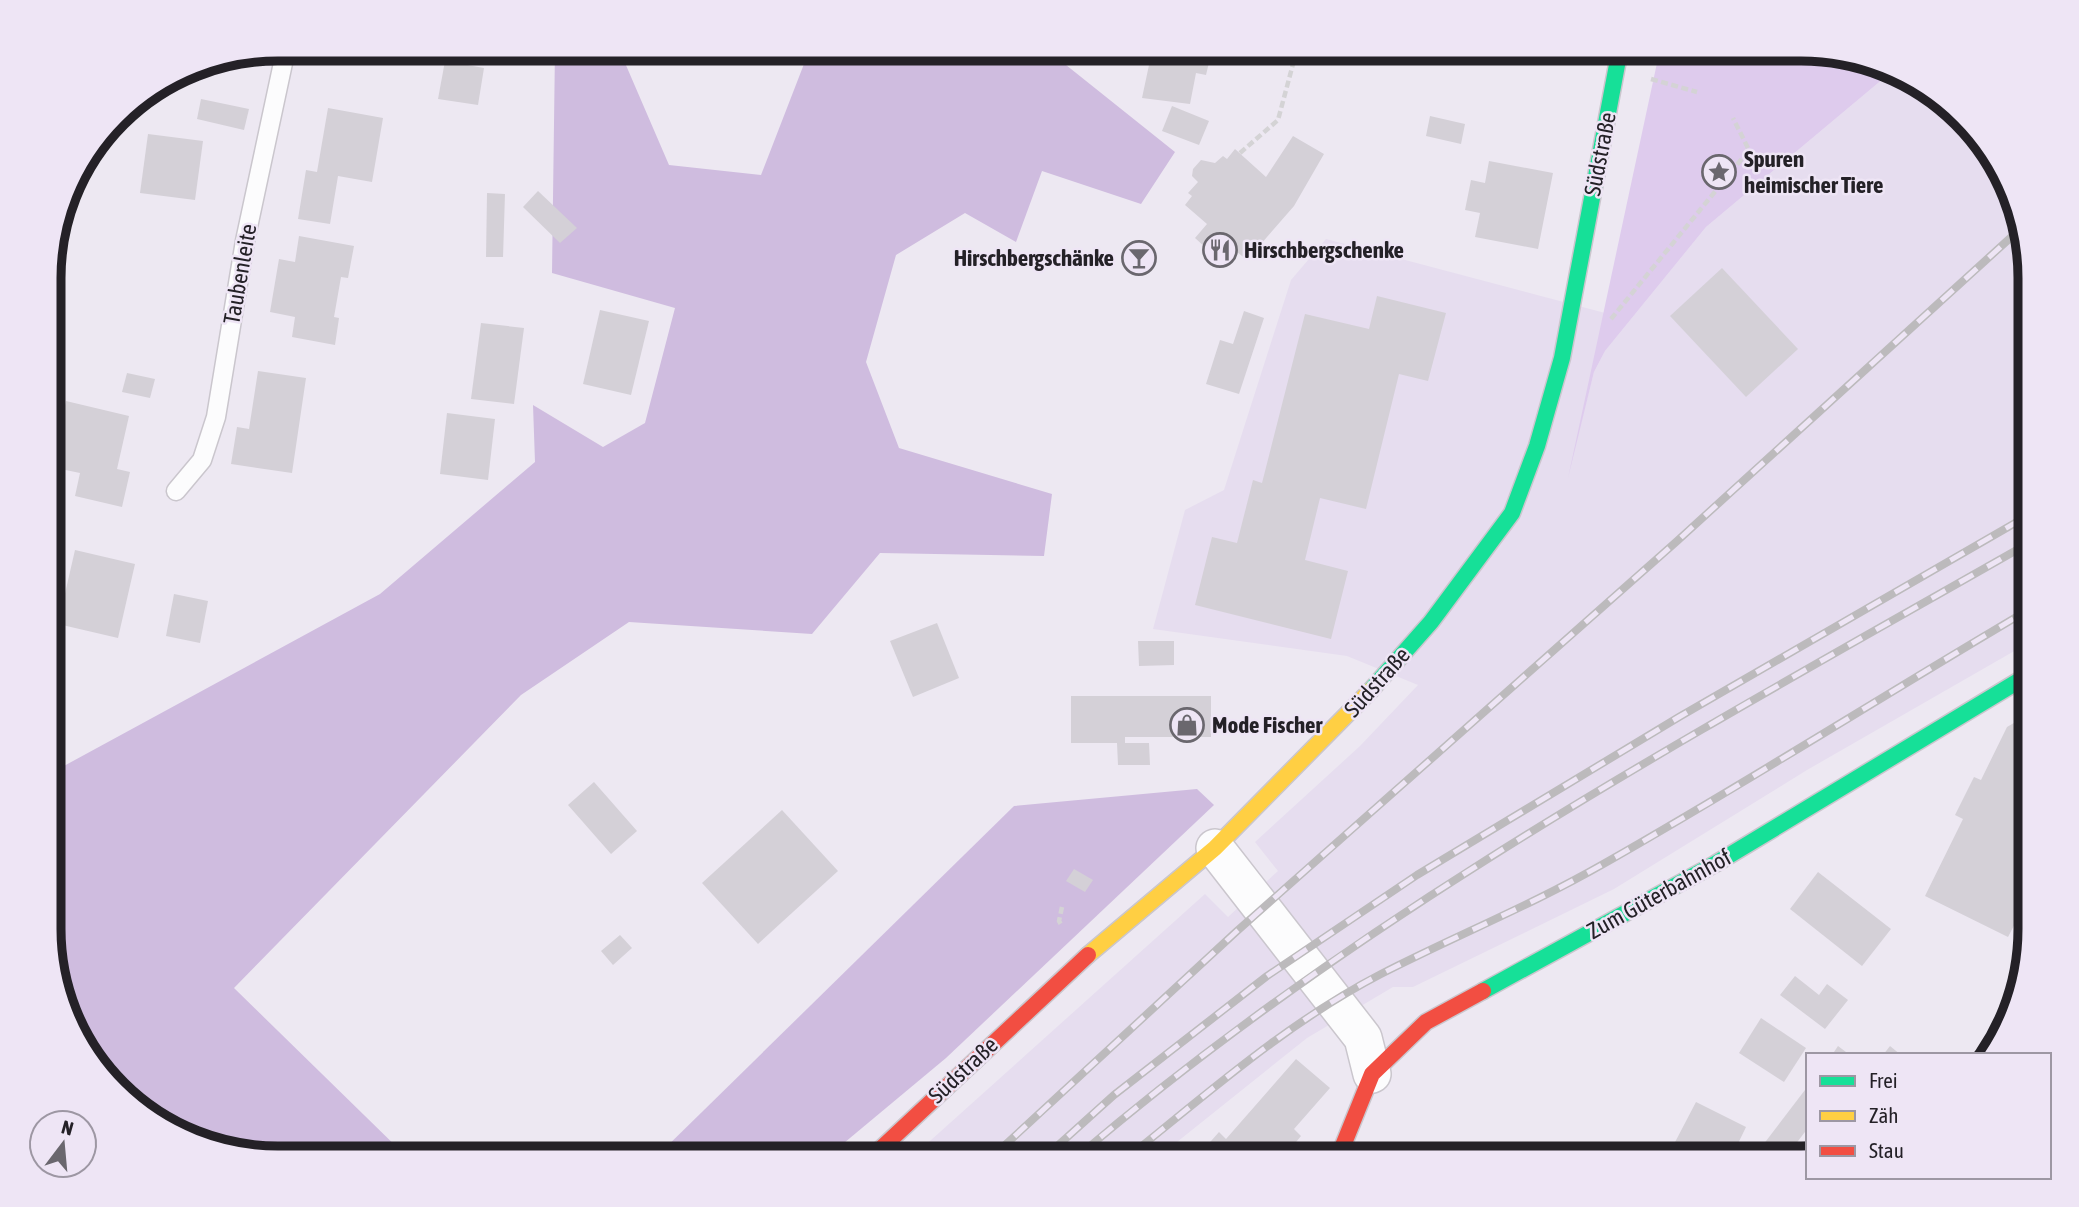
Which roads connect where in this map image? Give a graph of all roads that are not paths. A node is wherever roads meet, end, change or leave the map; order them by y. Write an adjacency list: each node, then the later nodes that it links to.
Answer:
1 (1618, 61): 5 (street, Südstraße)
2 (283, 62): 3 (lane, Taubenleite)
3 (177, 491)
4 (2017, 681): 6 (street, Zum Güterbahnhof)
5 (1215, 848): 6 (street); 8 (street, Südstraße)
6 (1372, 1074): 7 (street, Zum Güterbahnhof)
7 (1343, 1145)
8 (884, 1146)

